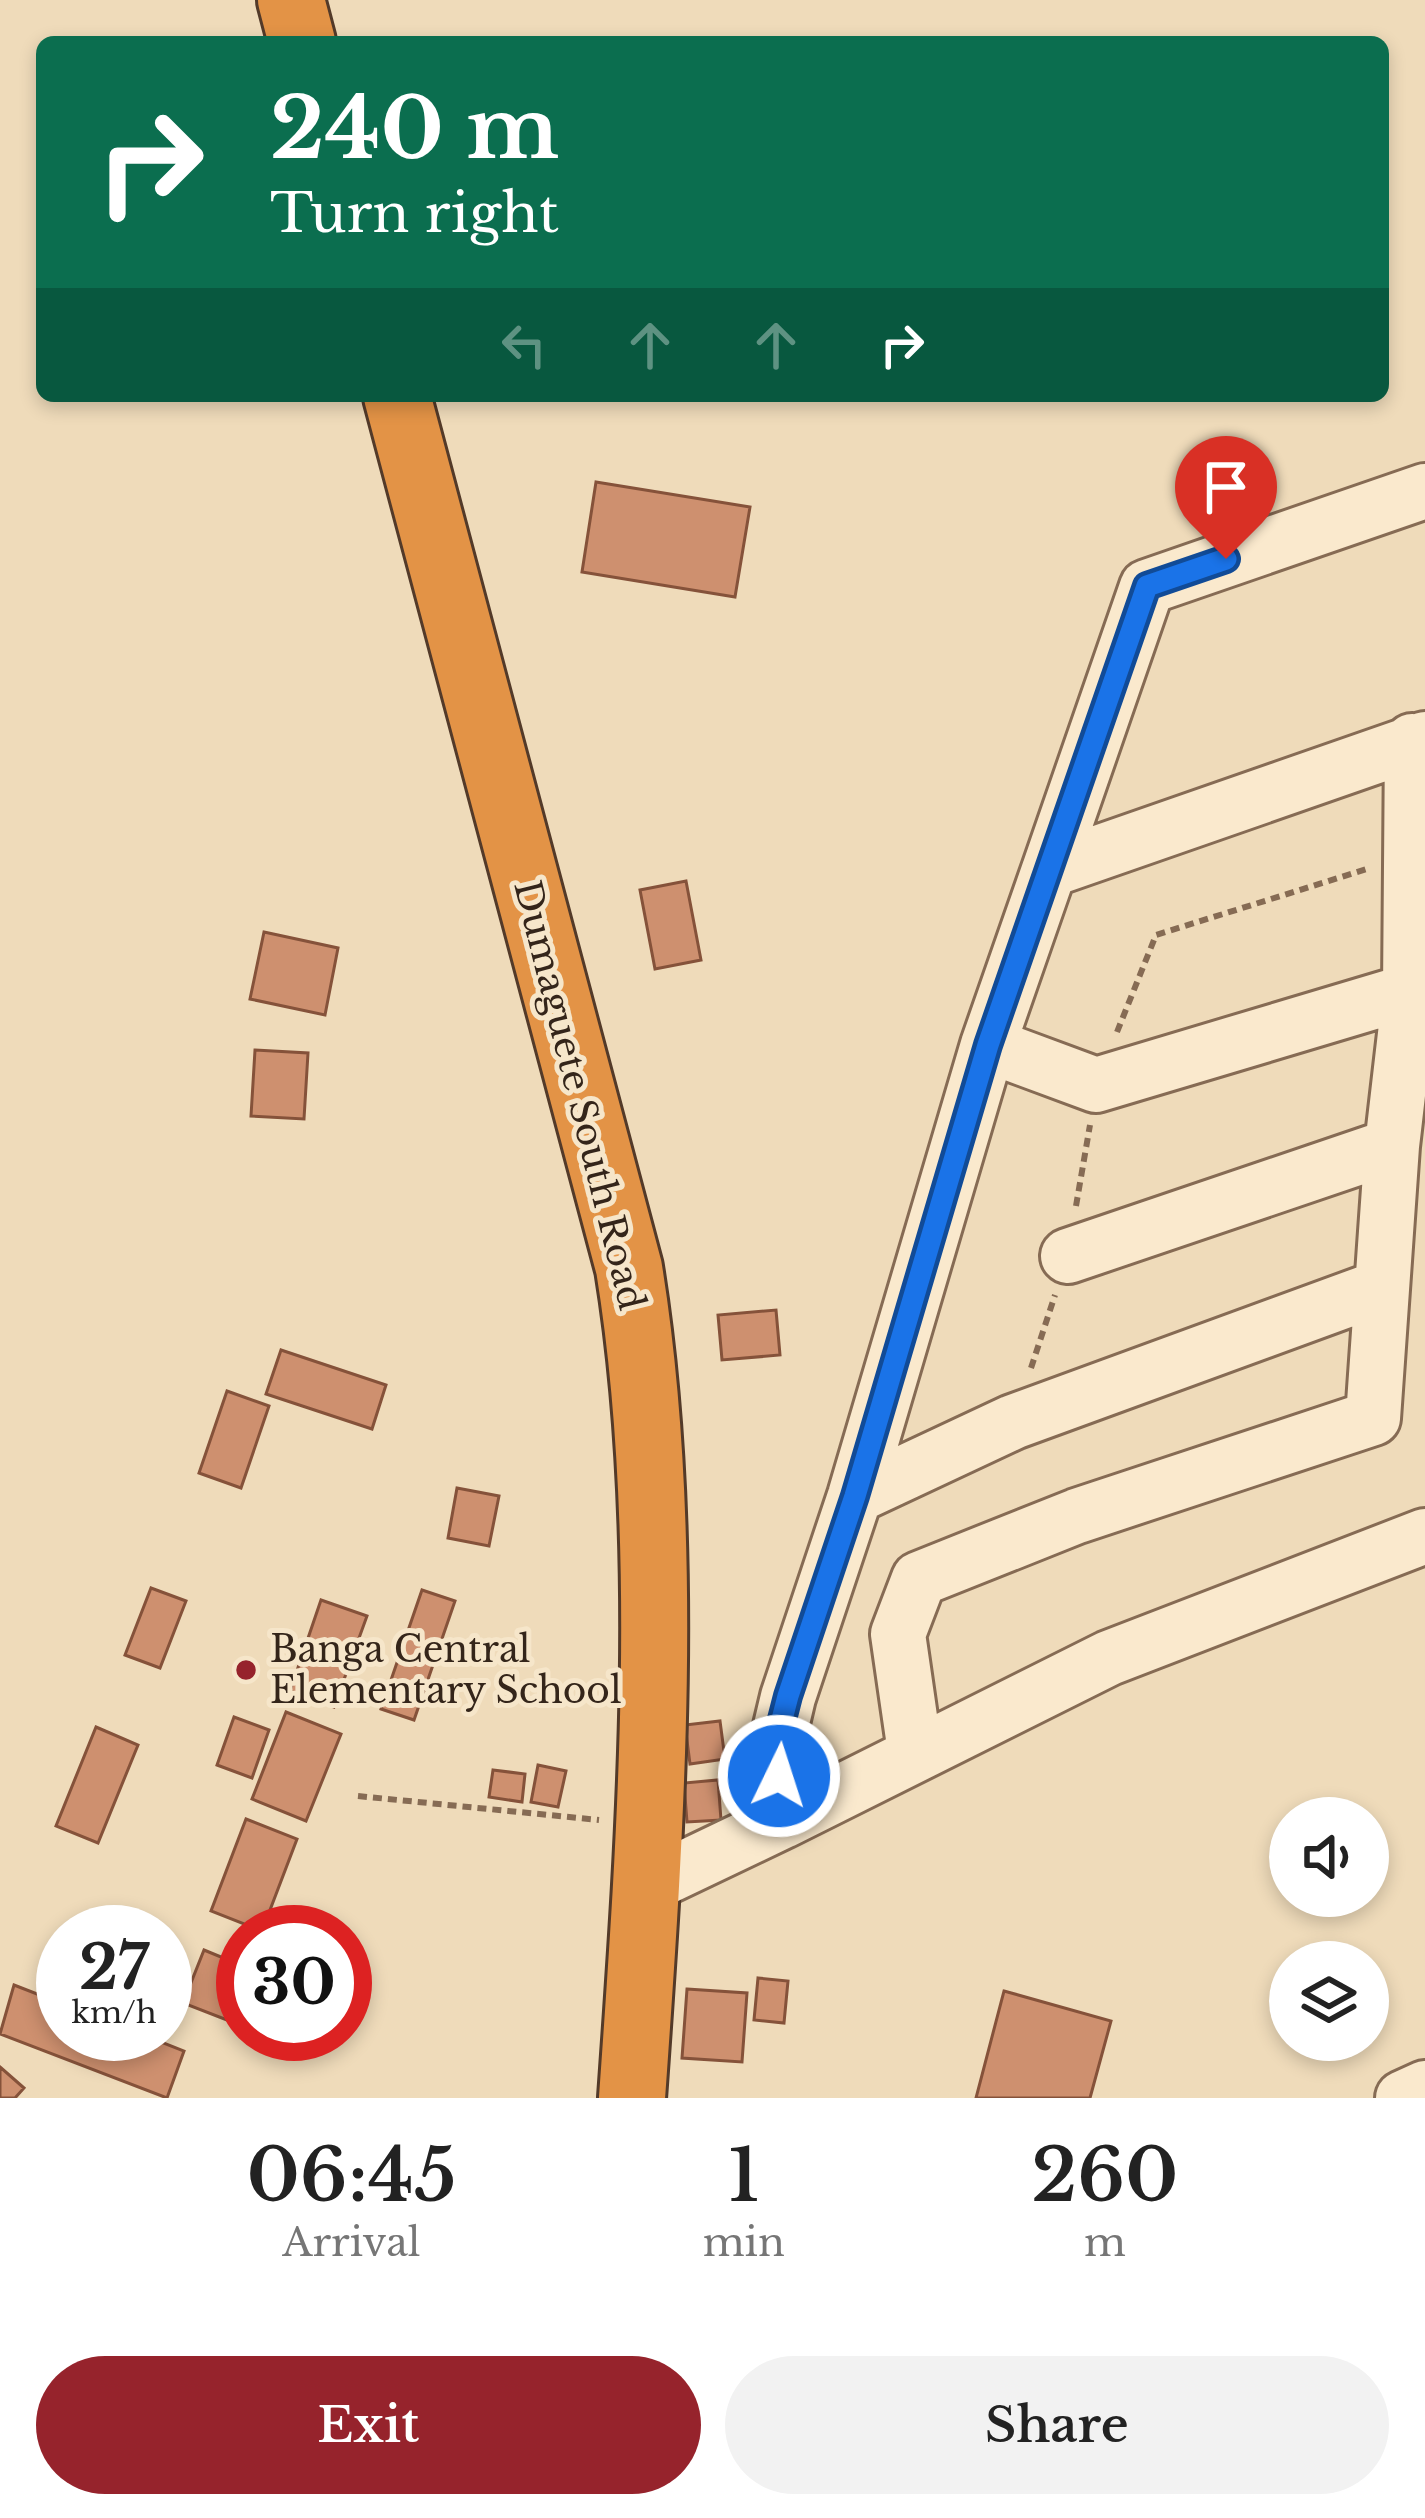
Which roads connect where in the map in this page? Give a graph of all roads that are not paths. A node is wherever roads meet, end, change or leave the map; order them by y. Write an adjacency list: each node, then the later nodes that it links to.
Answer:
1 (291, 0): 2 (highway)
2 (300, 36)
3 (399, 402): 16 (highway, Dumaguete South Road)
4 (1425, 491): 6 (street)
5 (1419, 740): 6 (street); 7 (street)
6 (1049, 870): 8 (street)
7 (1410, 992): 8 (street); 9 (street)
8 (988, 1045): 12 (street)
9 (1392, 1146): 10 (street); 11 (street)
10 (1068, 1256)
11 (1382, 1287): 12 (street); 14 (street)
12 (855, 1496): 15 (street)
13 (1425, 1536): 14 (street)
14 (916, 1752): 15 (street)
15 (783, 1821): 16 (street)
16 (649, 1856): 18 (highway, Dumaguete South Road)
17 (1425, 2088): 19 (street)
18 (632, 2098)
19 (1403, 2098)

